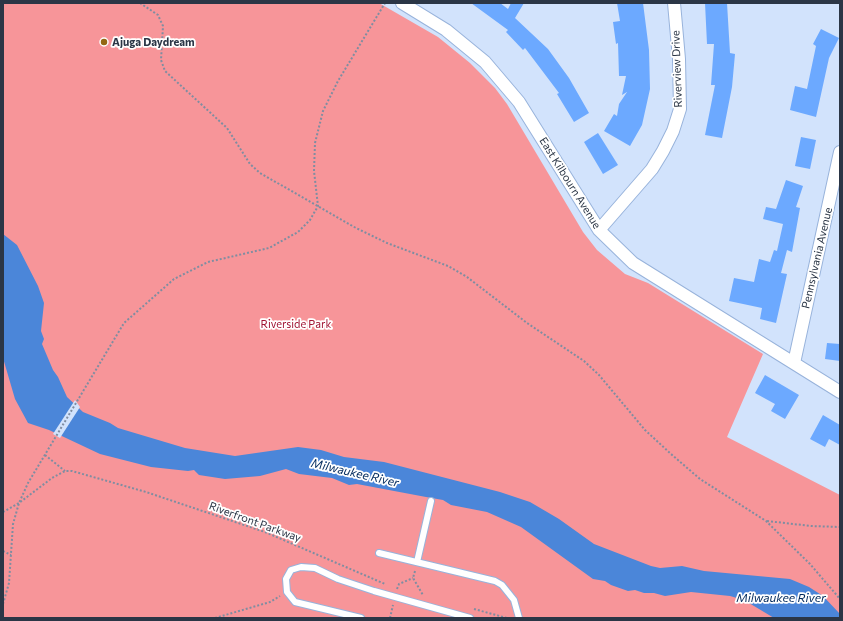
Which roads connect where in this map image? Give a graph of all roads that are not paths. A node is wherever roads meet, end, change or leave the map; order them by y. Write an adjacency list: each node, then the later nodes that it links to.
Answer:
1 (402, 3): 5 (street, East Kilbourn Avenue)
2 (674, 3): 5 (street, Riverview Drive)
3 (840, 152): 4 (street, Pennsylvania Avenue)
4 (835, 206): 6 (street, Pennsylvania Avenue)
5 (599, 230): 6 (street, East Kilbourn Avenue)
6 (794, 363): 7 (street, East Kilbourn Avenue)
7 (840, 392)
8 (431, 501): 10 (lane)
9 (380, 552): 10 (lane)
10 (417, 562): 14 (lane)
11 (459, 616): 12 (lane); 13 (lane)
12 (361, 618)
13 (470, 618)
14 (519, 618)

